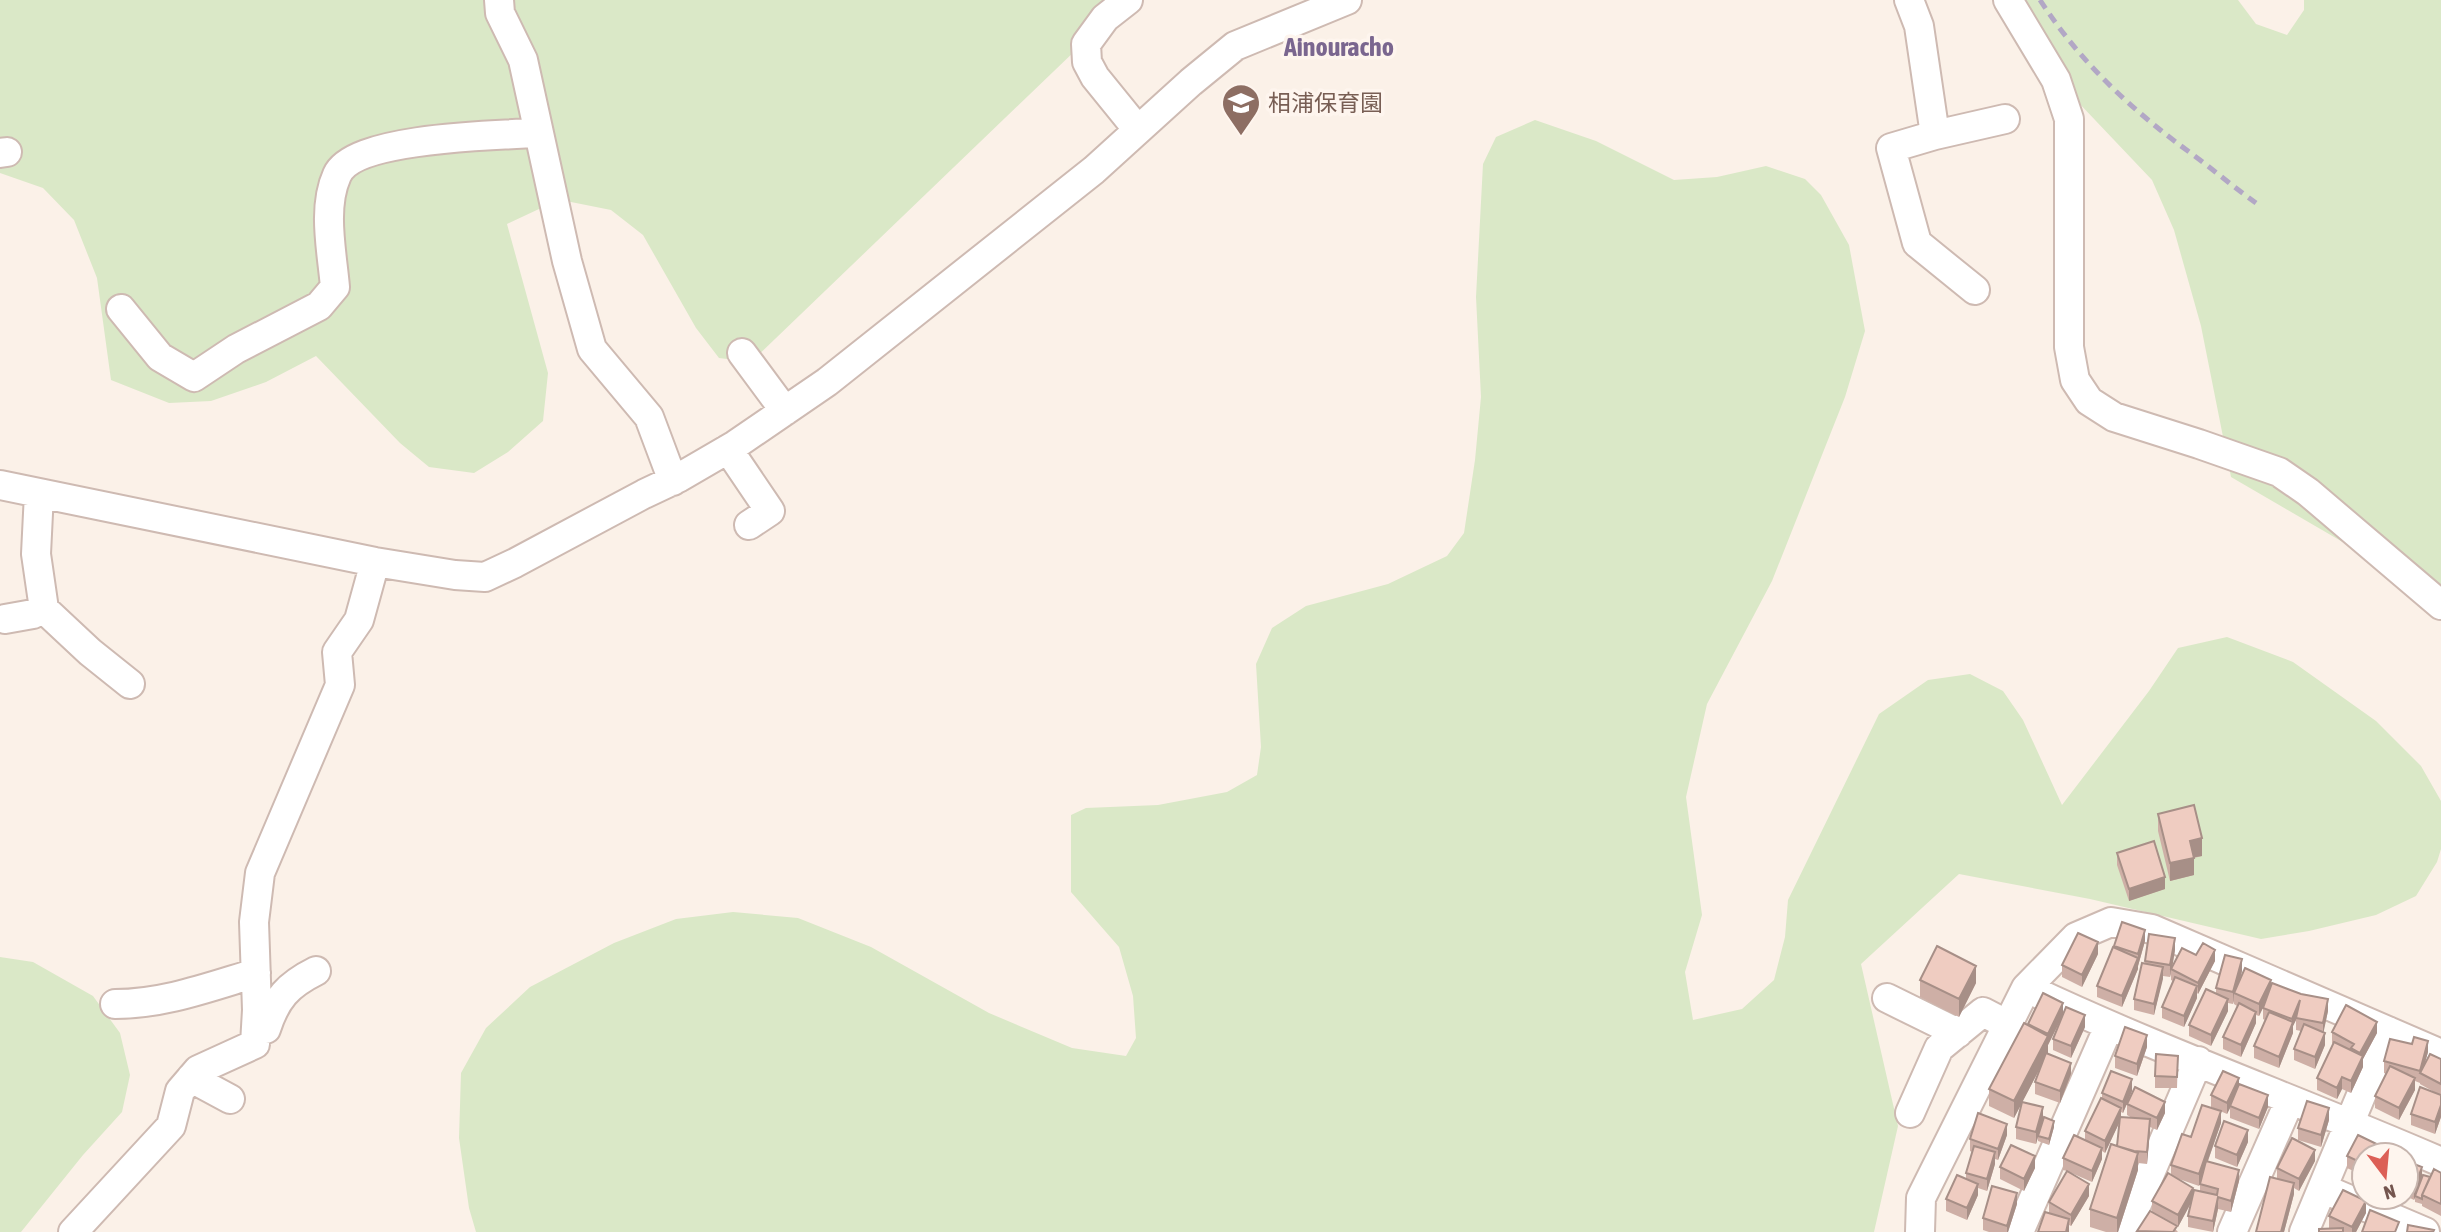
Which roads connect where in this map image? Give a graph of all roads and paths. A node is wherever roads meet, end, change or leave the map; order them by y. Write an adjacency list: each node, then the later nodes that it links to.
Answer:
1 (499, 0): 8 (street)
2 (1128, 0): 7 (street)
3 (1347, 0): 7 (street)
4 (1909, 0): 9 (street)
5 (2008, 0): 20 (street)
6 (2005, 119): 9 (street)
7 (1138, 130): 13 (street)
8 (539, 133): 11 (street); 15 (street)
9 (1935, 135): 10 (street)
10 (1975, 290)
11 (121, 309)
12 (742, 353): 13 (street)
13 (785, 411): 14 (street)
14 (728, 449): 15 (street); 18 (street)
15 (673, 481): 19 (street)
16 (0, 485): 17 (street)
17 (38, 493): 19 (street); 21 (street)
18 (749, 525)
19 (375, 562): 25 (street)
20 (2441, 604)
21 (44, 609): 22 (street); 23 (street)
22 (5, 619)
23 (130, 684)
24 (316, 971): 30 (street)
25 (256, 972): 28 (street); 30 (street)
26 (2026, 988): 29 (street); 31 (street); 32 (street)
27 (1887, 998): 33 (street)
28 (115, 1004)
29 (2008, 1025): 33 (street); 46 (street)
30 (257, 1026): 36 (street)
31 (2109, 1026): 35 (street); 47 (street)
32 (2388, 1031): 34 (street); 40 (street)
33 (1958, 1033): 39 (street)
34 (2441, 1054)
35 (2198, 1061): 38 (street); 48 (street)
36 (191, 1078): 37 (street); 43 (street)
37 (230, 1099)
38 (2290, 1100): 40 (street); 49 (street)
39 (1910, 1113)
40 (2349, 1122): 41 (street); 42 (street)
41 (2441, 1162)
42 (2322, 1188): 50 (street); 51 (street)
43 (106, 1195): 44 (street); 45 (street)
44 (73, 1232)
45 (102, 1232)
46 (1921, 1232)
47 (2019, 1232)
48 (2125, 1232)
49 (2232, 1232)
50 (2304, 1232)
51 (2425, 1232)

